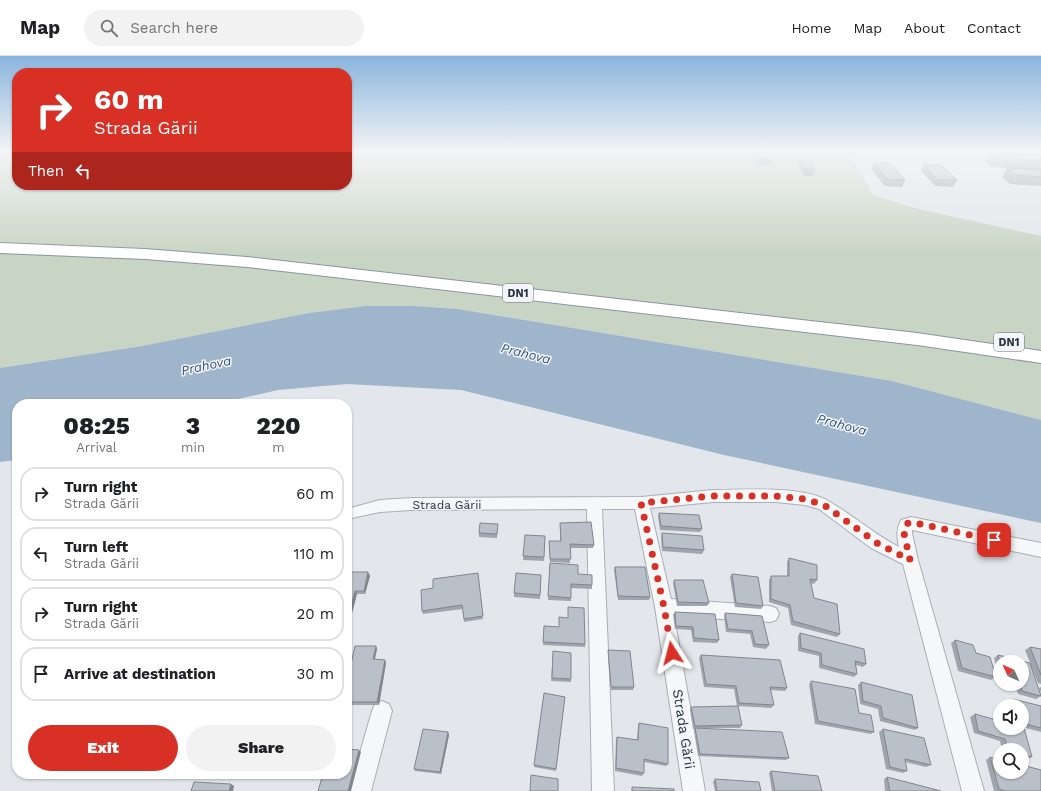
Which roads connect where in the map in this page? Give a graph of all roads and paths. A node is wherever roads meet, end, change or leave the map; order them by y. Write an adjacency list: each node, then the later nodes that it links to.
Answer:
1 (0, 243): 3 (highway, DN1)
2 (0, 248): 4 (highway, DN1)
3 (1041, 347)
4 (1041, 357)
5 (641, 503): 6 (street, Strada Gării); 9 (street, Strada Gării); 10 (street, Strada Gării)
6 (594, 504): 7 (street, Strada Gării); 14 (street)
7 (352, 513)
8 (1041, 550): 9 (street)
9 (910, 560): 16 (street)
10 (664, 607): 11 (street); 15 (street, Strada Gării)
11 (770, 614)
12 (382, 711): 13 (street)
13 (360, 791)
14 (603, 791)
15 (694, 791)
16 (973, 791)

